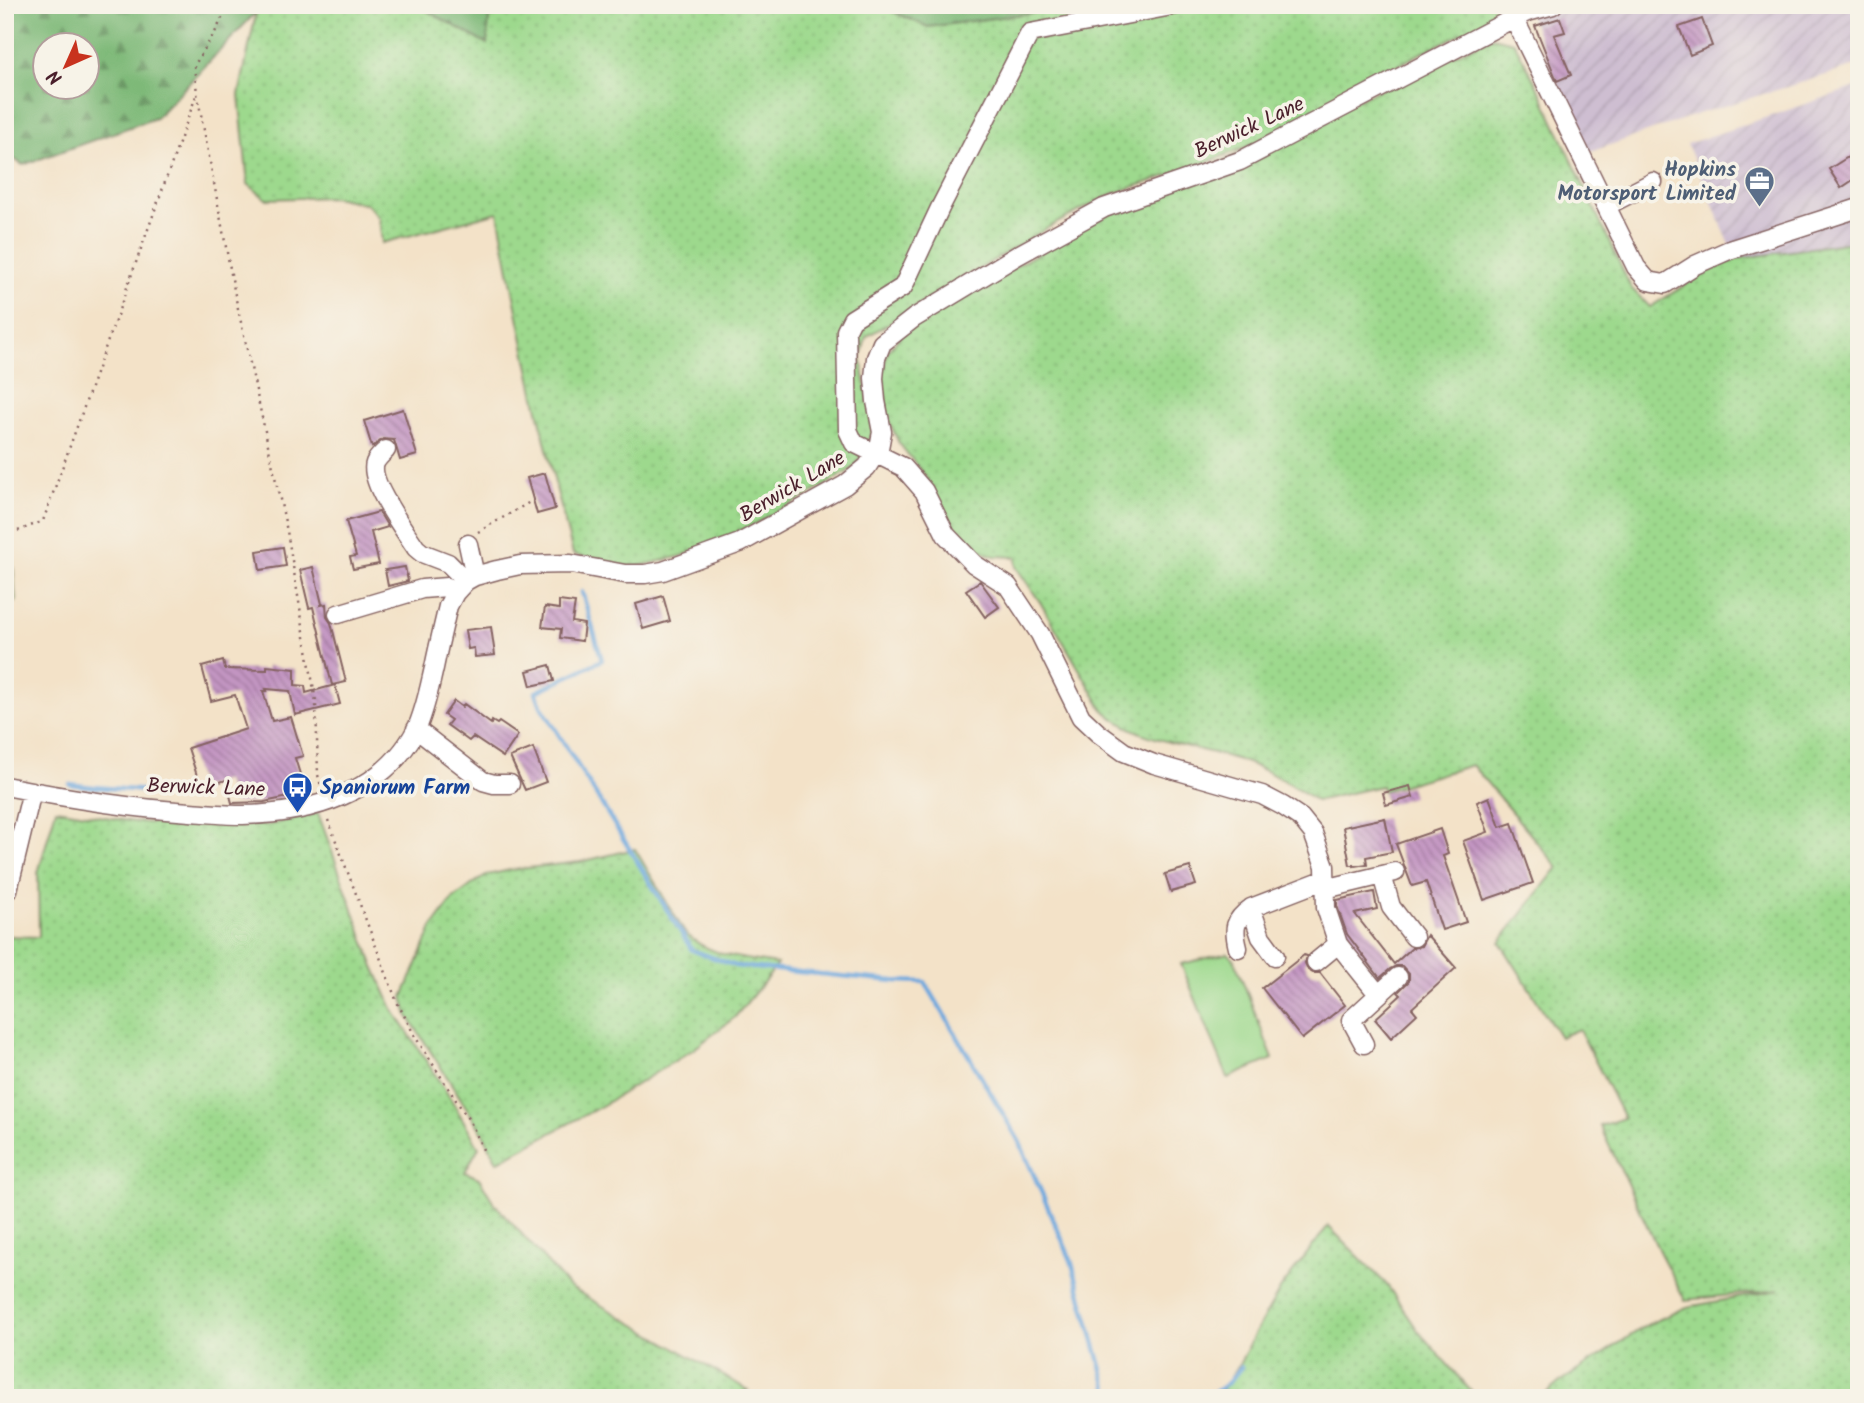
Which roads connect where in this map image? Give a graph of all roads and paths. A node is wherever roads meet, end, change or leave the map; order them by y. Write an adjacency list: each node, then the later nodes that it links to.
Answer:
1 (228, 5): 5 (path)
2 (1177, 5): 10 (street)
3 (1547, 6): 4 (street, Berwick Lane)
4 (1514, 18): 7 (street); 10 (street, Berwick Lane)
5 (197, 93): 12 (path); 22 (path)
6 (1653, 182): 7 (street)
7 (1606, 206): 8 (street)
8 (1859, 208)
9 (386, 450): 14 (street)
10 (875, 454): 14 (street, Berwick Lane); 23 (street)
11 (530, 502): 13 (path)
12 (5, 537)
13 (468, 544): 14 (street)
14 (465, 583): 15 (street); 16 (street, Berwick Lane)
15 (338, 614)
16 (416, 729): 17 (street, Berwick Lane); 18 (street)
17 (373, 780): 21 (street); 22 (street, Berwick Lane)
18 (510, 784)
19 (5, 786): 20 (street, Berwick Lane)
20 (32, 791): 22 (street, Berwick Lane); 24 (street)
21 (384, 796)
22 (324, 803): 34 (path)
23 (1326, 884): 25 (street); 26 (street); 27 (street)
24 (8, 890)
25 (1251, 908): 28 (street); 29 (street)
26 (1414, 937)
27 (1338, 944): 30 (street); 32 (street)
28 (1238, 948)
29 (1275, 956)
30 (1316, 962)
31 (1398, 977): 32 (street)
32 (1378, 994): 33 (street)
33 (1364, 1044)
34 (484, 1152)

